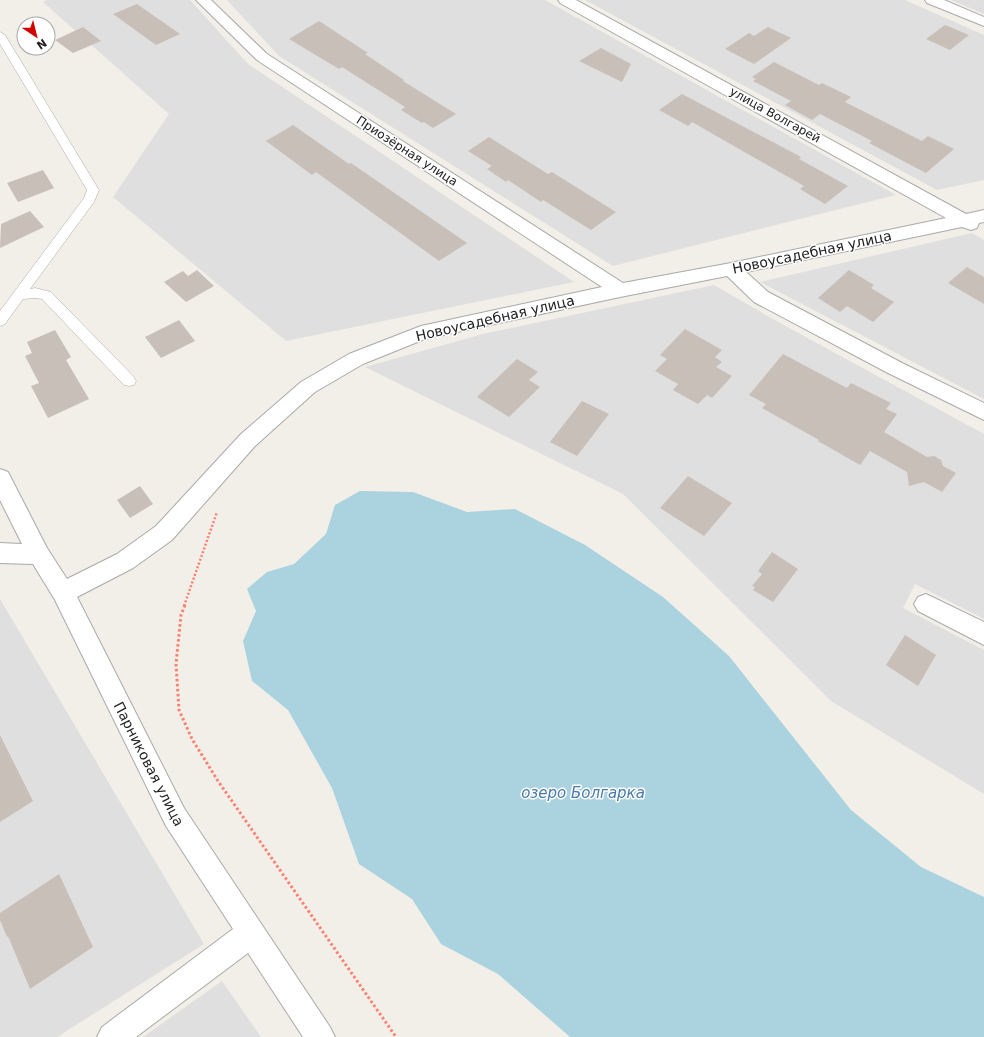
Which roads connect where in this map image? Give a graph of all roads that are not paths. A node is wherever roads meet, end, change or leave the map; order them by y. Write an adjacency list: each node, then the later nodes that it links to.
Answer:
1 (203, 0): 10 (street, Приозёрная улица)
2 (565, 0): 7 (street, улица Волгарей)
3 (932, 0): 4 (street)
4 (984, 22)
5 (0, 35): 11 (lane)
6 (984, 216): 7 (street, Новоусадебная улица)
7 (965, 220): 8 (street, улица Волгарей); 9 (street, Новоусадебная улица)
8 (984, 231)
9 (731, 269): 10 (street, Новоусадебная улица); 14 (street)
10 (620, 290): 18 (street, Новоусадебная улица)
11 (20, 296): 12 (lane); 13 (lane)
12 (0, 321)
13 (128, 381)
14 (984, 412)
15 (0, 478): 17 (street, Парниковая улица)
16 (0, 553): 17 (street)
17 (39, 555): 18 (street, Парниковая улица)
18 (63, 594): 21 (street, Парниковая улица)
19 (926, 604): 20 (street)
20 (984, 634)
21 (251, 932): 22 (street); 23 (street, Парниковая улица)
22 (112, 1037)
23 (320, 1037)

